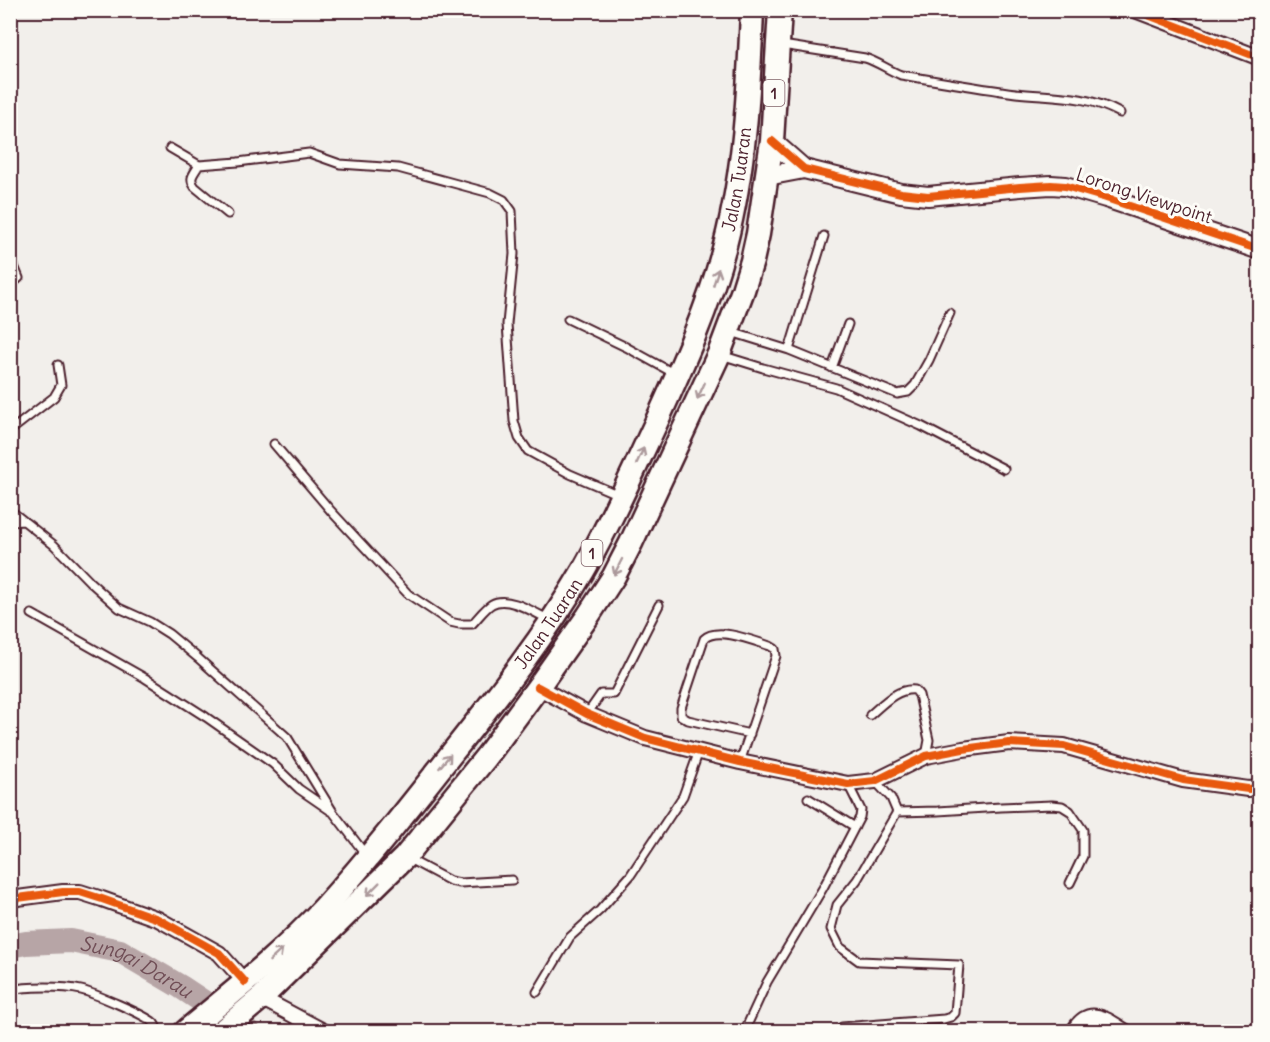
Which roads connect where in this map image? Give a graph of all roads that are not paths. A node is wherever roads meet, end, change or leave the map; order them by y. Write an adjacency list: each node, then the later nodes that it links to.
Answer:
1 (752, 10): 26 (main road, Jalan Tuaran / 1, one-way to 1)
2 (780, 10): 5 (main road, Jalan Tuaran / 1)
3 (1135, 10): 4 (street)
4 (1164, 16): 6 (street)
5 (777, 44): 7 (lane); 8 (main road, Jalan Tuaran / 1)
6 (1260, 58)
7 (1120, 112)
8 (772, 141): 11 (street); 12 (main road, Jalan Tuaran / 1)
9 (170, 148): 10 (lane)
10 (199, 165): 13 (lane); 30 (lane)
11 (804, 168): 12 (street); 15 (street, Lorong Viewpoint)
12 (767, 176): 21 (main road, Jalan Tuaran / 1)
13 (228, 214)
14 (824, 236): 22 (lane)
15 (1260, 250)
16 (10, 256): 17 (lane)
17 (10, 286)
18 (950, 313): 25 (lane)
19 (568, 319): 26 (lane)
20 (848, 324): 25 (lane)
21 (728, 332): 22 (lane); 23 (main road, Jalan Tuaran / 1)
22 (789, 350): 25 (lane)
23 (719, 354): 29 (lane); 37 (main road, Jalan Tuaran / 1, one-way to 37)
24 (58, 365): 27 (lane)
25 (832, 368)
26 (677, 376): 30 (main road, Jalan Tuaran / 1, one-way to 26)
27 (10, 431)
28 (274, 444): 36 (lane)
29 (1004, 469)
30 (621, 496): 36 (main road, Jalan Tuaran / 1)
31 (10, 510): 32 (lane)
32 (23, 520): 33 (lane); 49 (lane)
33 (10, 522)
34 (659, 605): 39 (lane)
35 (32, 614): 49 (lane)
36 (552, 621): 51 (main road, Jalan Tuaran / 1, one-way to 36)
37 (576, 634): 38 (main road, Jalan Tuaran / 1); 51 (main road)
38 (538, 687): 39 (street); 54 (main road, Jalan Tuaran / 1)
39 (587, 714): 42 (street)
40 (870, 715): 43 (lane)
41 (750, 734): 41 (lane); 44 (lane)
42 (699, 752): 44 (street); 60 (lane)
43 (926, 756): 45 (street); 47 (street)
44 (741, 762): 46 (street)
45 (875, 782): 46 (street); 50 (lane)
46 (848, 784): 52 (lane)
47 (1260, 789)
48 (808, 798): 52 (lane)
49 (333, 812): 53 (lane)
50 (897, 812): 56 (lane); 62 (lane)
51 (396, 823): 53 (main road, Jalan Tuaran / 1)
52 (855, 827): 67 (lane)
53 (368, 857): 58 (main road, Jalan Tuaran / 1, one-way to 53)
54 (405, 857): 55 (lane); 61 (main road, Jalan Tuaran / 1, one-way to 61)
55 (512, 880)
56 (1070, 883)
57 (10, 899): 58 (street)
58 (238, 988): 64 (main road, Jalan Tuaran / 1)
59 (10, 990): 63 (lane)
60 (537, 992)
61 (254, 1004): 65 (main road, Jalan Tuaran / 1); 66 (street)
62 (842, 1027)
63 (159, 1032)
64 (185, 1032)
65 (221, 1032)
66 (325, 1032)
67 (744, 1032)
68 (1073, 1032): 69 (street)
69 (1126, 1032)

